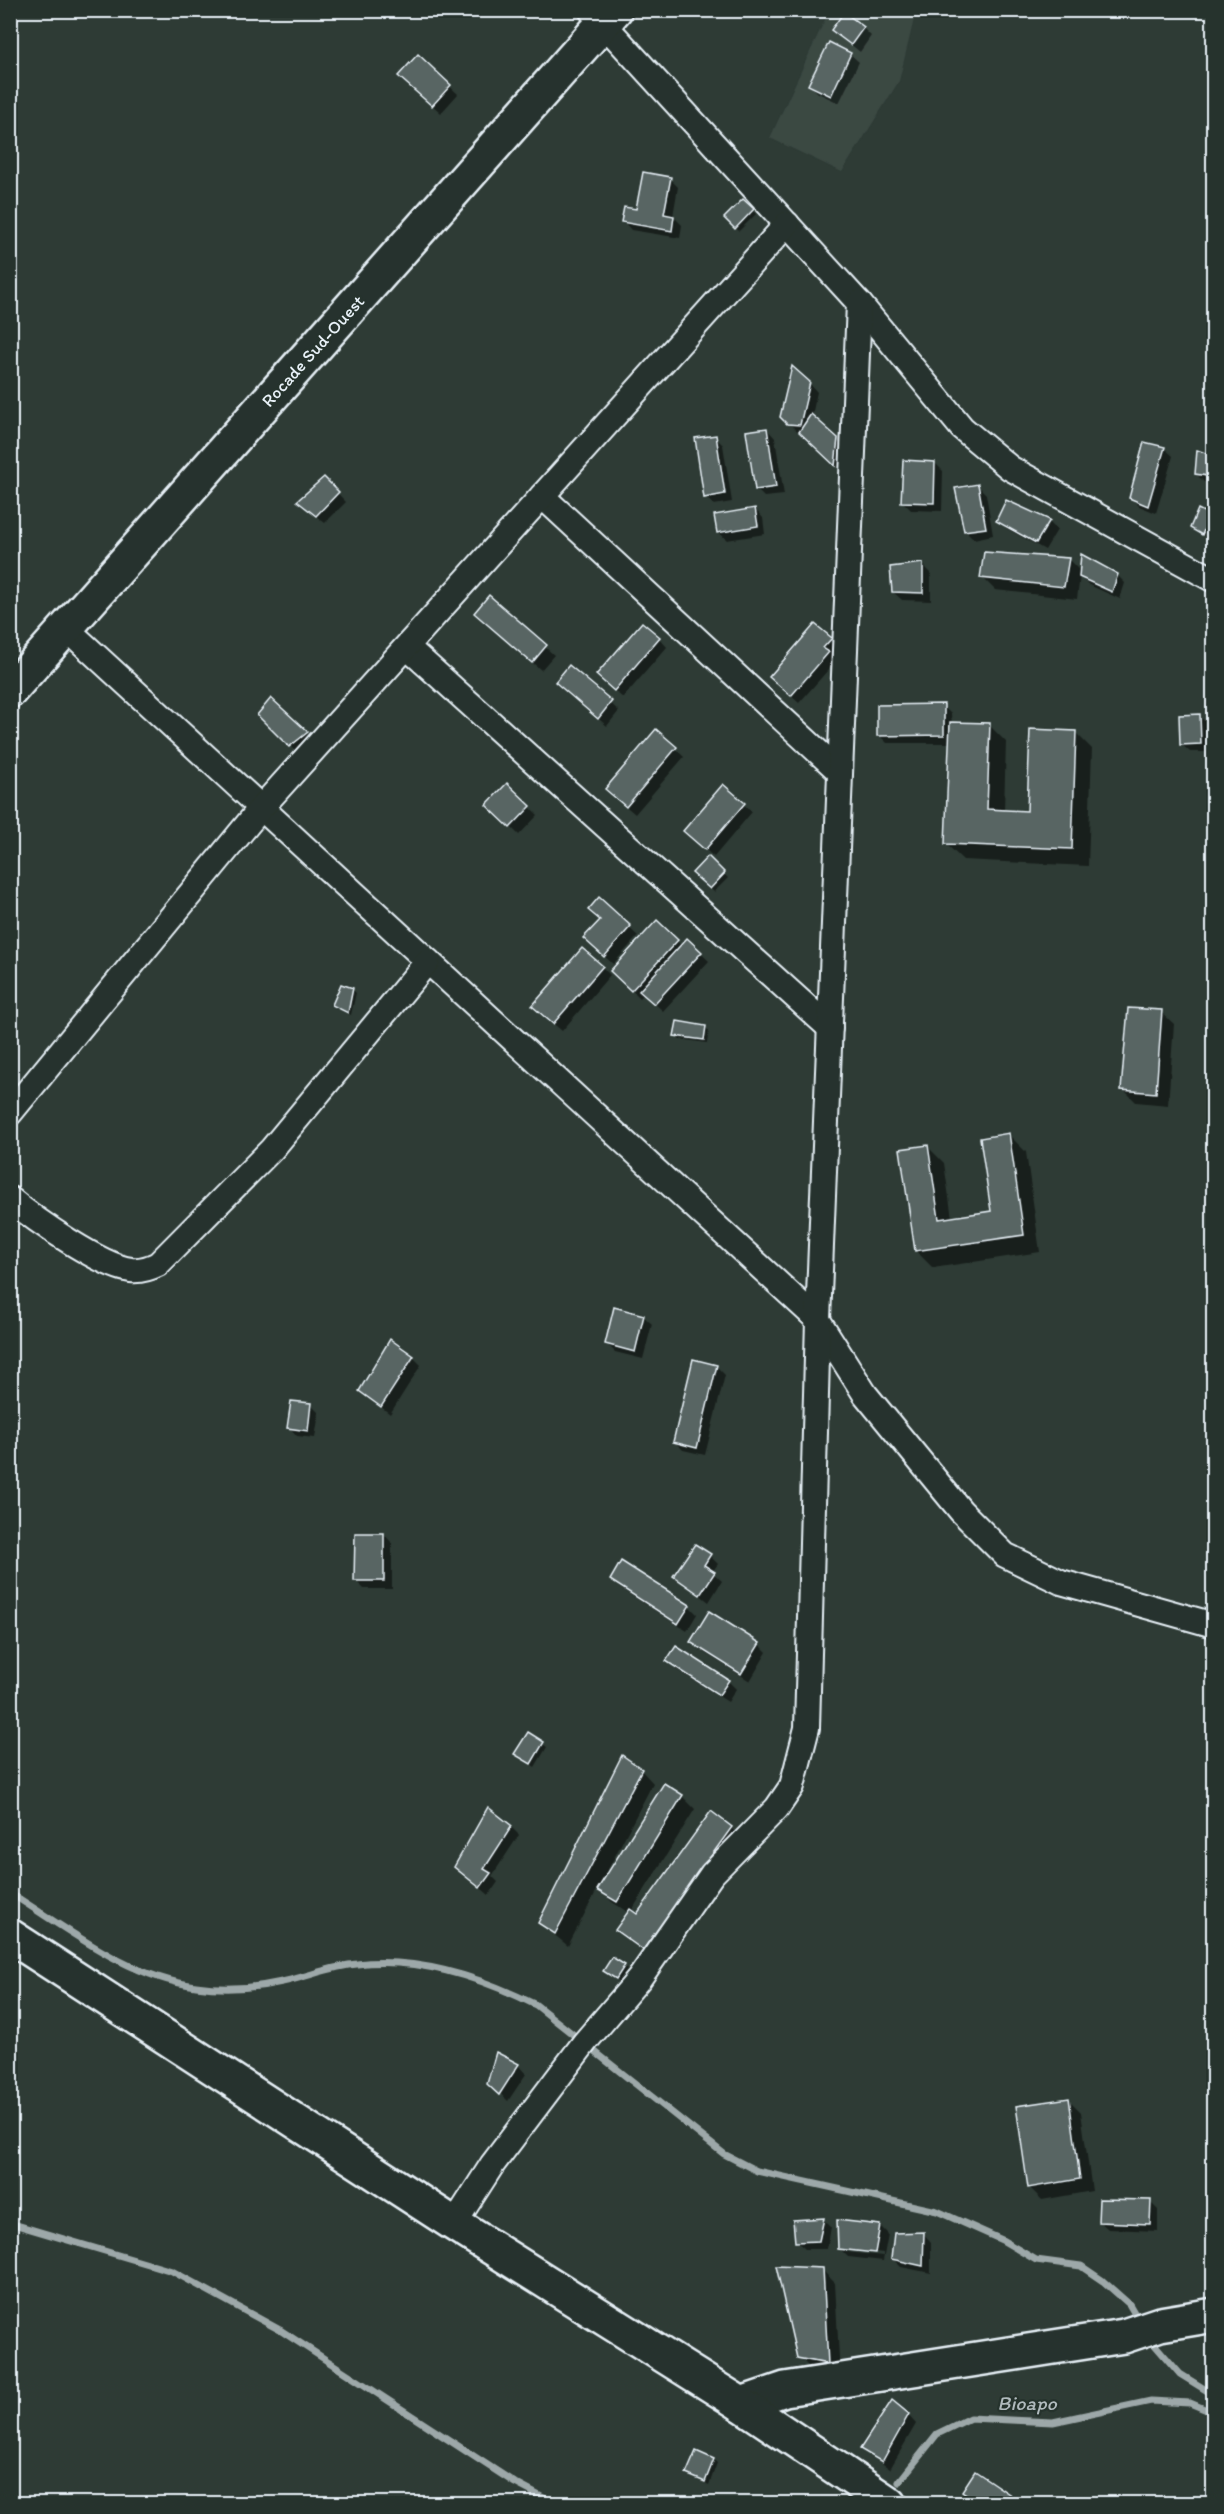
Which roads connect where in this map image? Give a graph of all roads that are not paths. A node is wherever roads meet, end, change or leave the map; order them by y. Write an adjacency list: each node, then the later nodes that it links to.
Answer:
1 (604, 15): 2 (street); 6 (main road, Rocade Sud-Ouest)
2 (788, 224): 3 (street); 4 (street)
3 (859, 303): 5 (street); 9 (street)
4 (542, 496): 7 (street); 9 (street)
5 (1214, 580)
6 (67, 629): 8 (main road, Rocade Sud-Ouest); 10 (street)
7 (406, 647): 10 (street); 12 (street)
8 (10, 691)
9 (840, 772): 12 (street)
10 (261, 808): 11 (street); 13 (street)
11 (428, 962): 14 (street); 15 (street)
12 (830, 1028): 15 (street)
13 (10, 1113)
14 (10, 1200)
15 (818, 1320): 16 (street); 18 (street)
16 (1214, 1625)
17 (10, 1936): 18 (main road)
18 (454, 2224): 20 (main road)
19 (1214, 2315): 20 (main road)
20 (741, 2404): 21 (main road)
21 (890, 2504)

